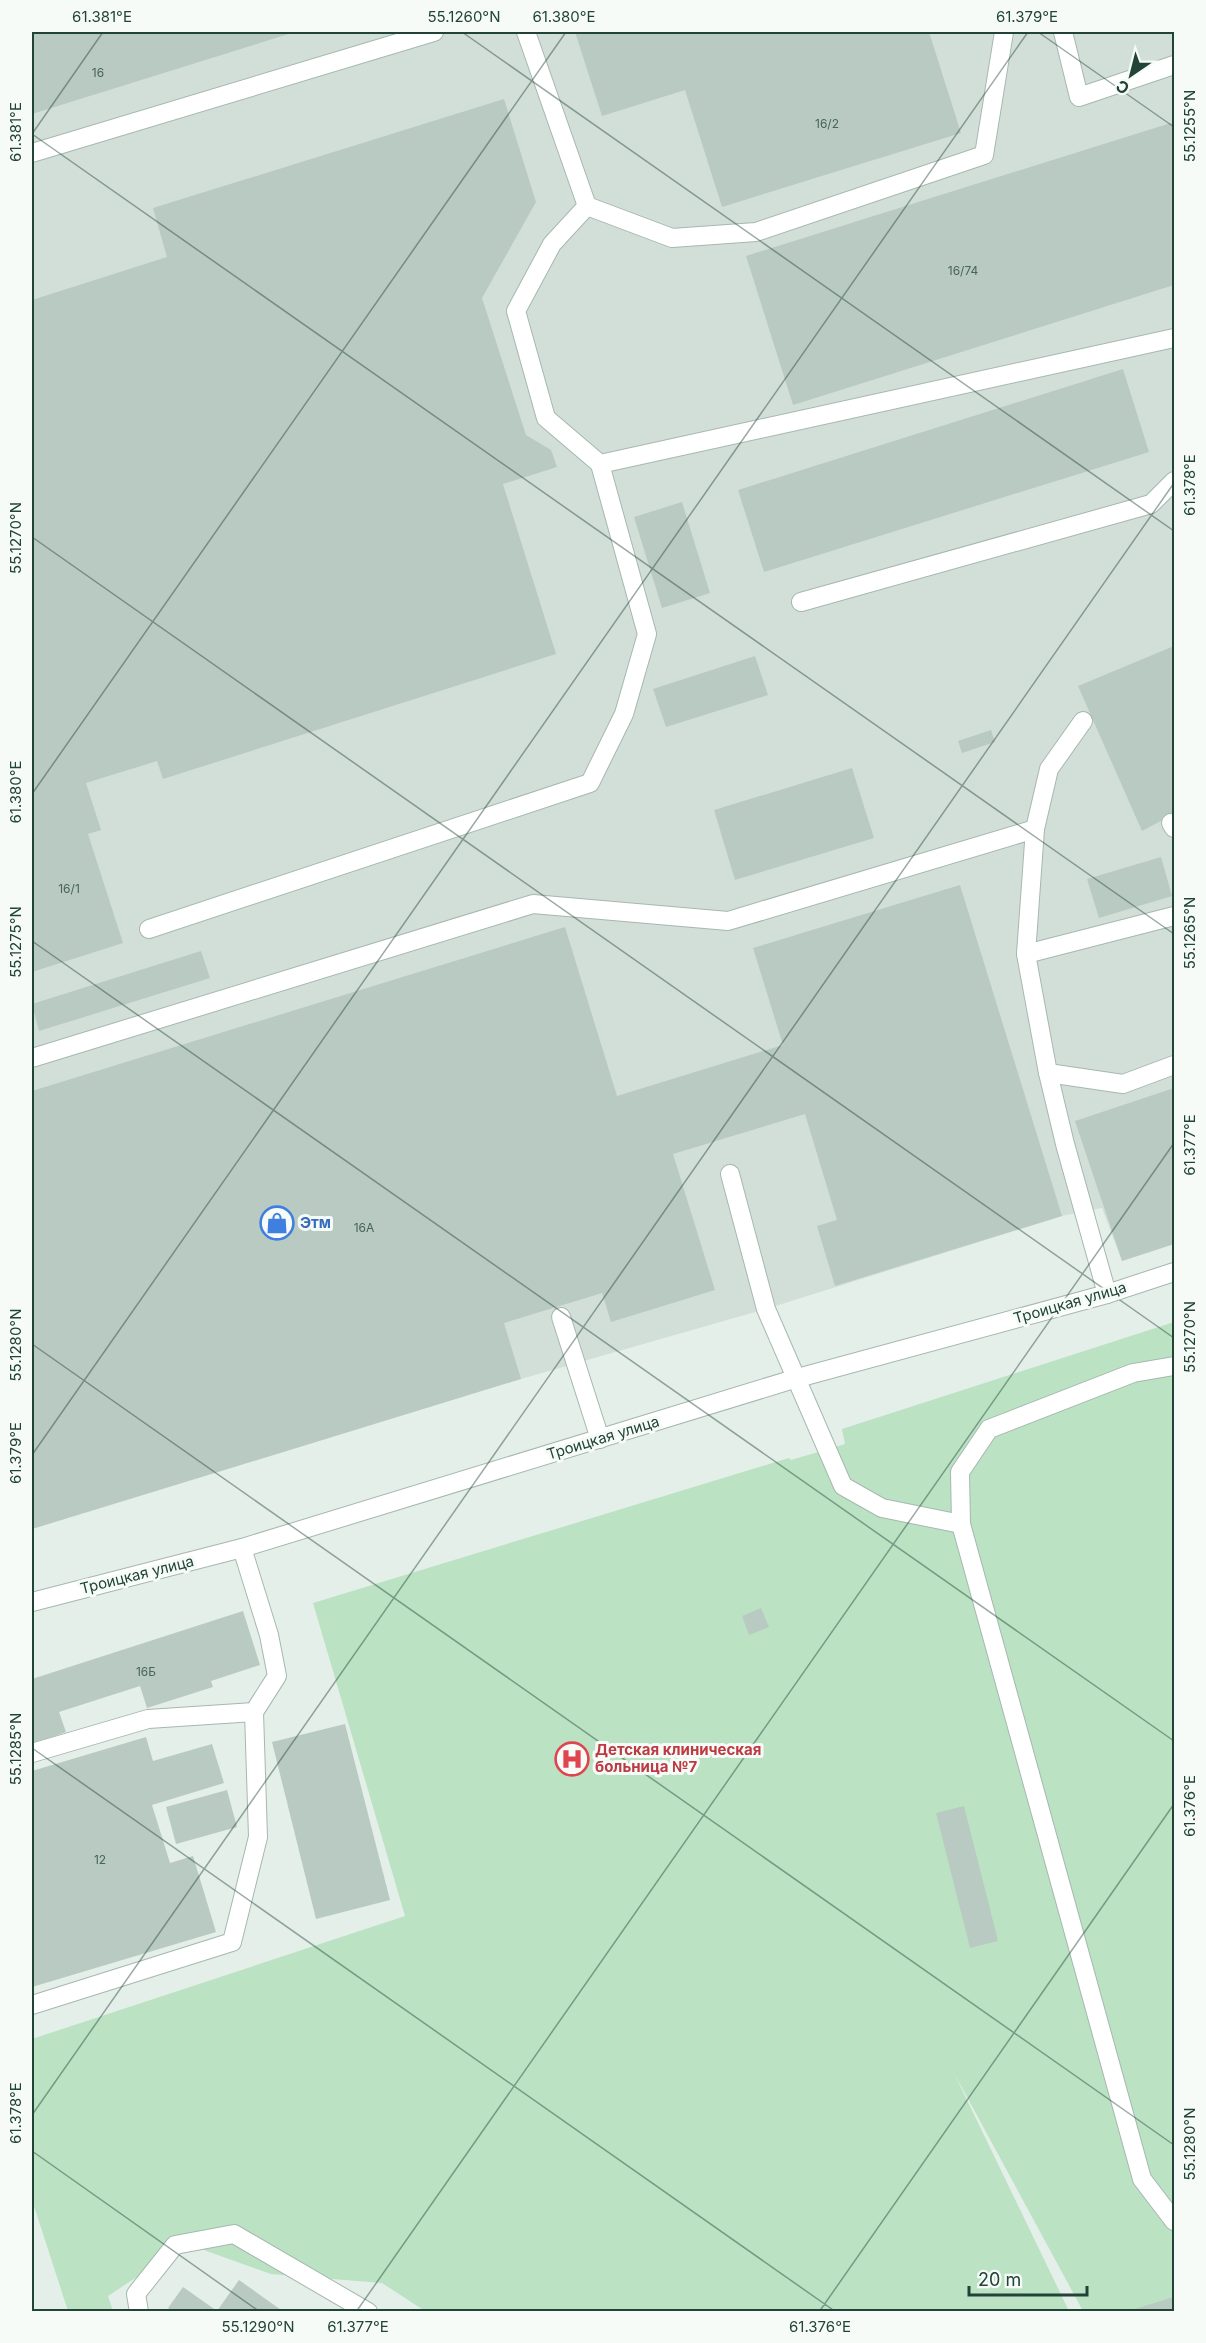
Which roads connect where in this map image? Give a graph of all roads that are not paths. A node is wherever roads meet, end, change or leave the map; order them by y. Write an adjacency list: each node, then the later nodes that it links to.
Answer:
1 (434, 32): 6 (street)
2 (526, 32): 7 (street)
3 (1004, 32): 7 (street)
4 (1063, 32): 5 (street)
5 (1174, 65)
6 (32, 153)
7 (587, 206): 9 (street)
8 (1174, 338): 9 (street)
9 (600, 464): 15 (street)
10 (1174, 480): 11 (street)
11 (801, 602)
12 (1083, 721): 13 (street)
13 (1035, 829): 16 (street); 17 (street)
14 (1174, 916): 16 (street)
15 (149, 929)
16 (1026, 954): 19 (street)
17 (32, 1058)
18 (1174, 1065): 19 (street)
19 (1048, 1072): 22 (street)
20 (730, 1174): 25 (street)
21 (1174, 1272): 22 (street, Троицкая улица)
22 (1107, 1294): 25 (street, Троицкая улица)
23 (561, 1317): 26 (street)
24 (1174, 1366): 27 (street)
25 (794, 1379): 26 (street, Троицкая улица); 27 (street)
26 (600, 1439): 28 (street, Троицкая улица)
27 (961, 1524): 33 (street)
28 (242, 1548): 29 (street, Троицкая улица); 30 (street)
29 (32, 1602)
30 (254, 1712): 31 (street); 32 (street)
31 (32, 1753)
32 (32, 2005)
33 (1174, 2221)
34 (139, 2312): 35 (street)
35 (368, 2312)

